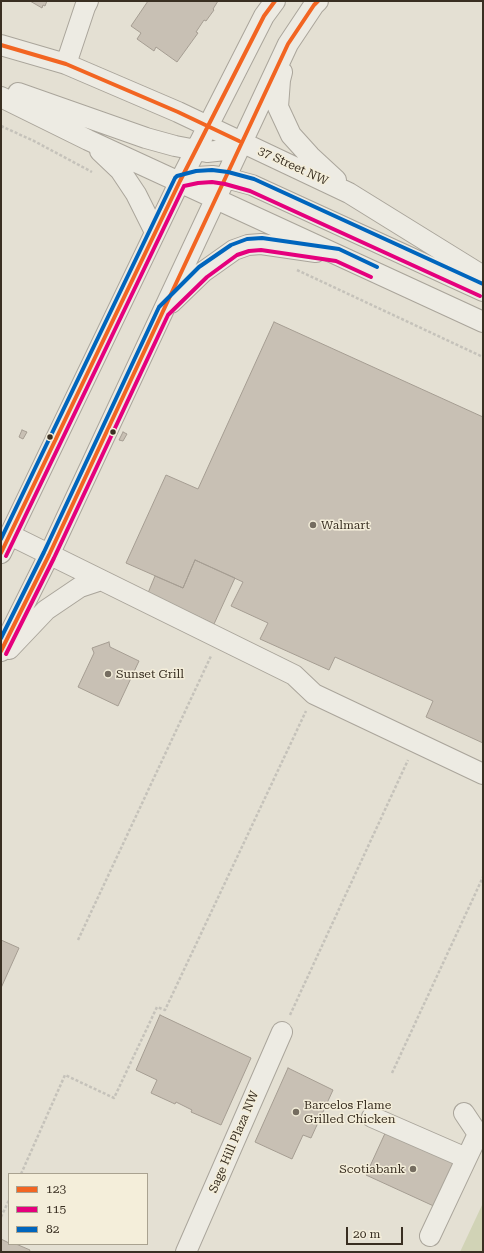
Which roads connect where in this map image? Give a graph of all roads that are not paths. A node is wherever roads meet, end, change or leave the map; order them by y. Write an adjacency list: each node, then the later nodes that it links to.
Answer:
1 (88, 1): 7 (street)
2 (275, 1): 10 (street)
3 (318, 1): 6 (street)
4 (1, 31): 7 (street)
5 (1, 44): 7 (street, 37 Street NW)
6 (288, 44): 12 (street); 16 (street)
7 (66, 64): 10 (street, 37 Street NW)
8 (1, 87): 13 (street)
9 (1, 97): 11 (street)
10 (207, 126): 12 (street, 37 Street NW); 13 (street)
11 (88, 140): 15 (street); 18 (street)
12 (242, 142): 13 (street); 14 (street); 16 (street, 37 Street NW)
13 (196, 149): 15 (street)
14 (226, 178): 15 (street); 17 (street); 21 (street)
15 (180, 181): 17 (street); 18 (street)
16 (349, 193): 20 (street, 37 Street NW)
17 (216, 198): 19 (street); 22 (street)
18 (155, 232): 24 (street)
19 (338, 255): 22 (street); 23 (street)
20 (483, 276)
21 (483, 291)
22 (163, 311): 26 (street)
23 (483, 322)
24 (10, 536): 25 (street); 26 (street)
25 (1, 553)
26 (49, 555): 27 (street); 28 (street)
27 (102, 580): 29 (street); 30 (street)
28 (1, 651)
29 (1, 658)
30 (483, 774)
31 (282, 1032): 36 (street, Sage Hill Plaza NW)
32 (464, 1113): 34 (street)
33 (372, 1116): 34 (street)
34 (466, 1158): 35 (street)
35 (430, 1236)
36 (186, 1252)

